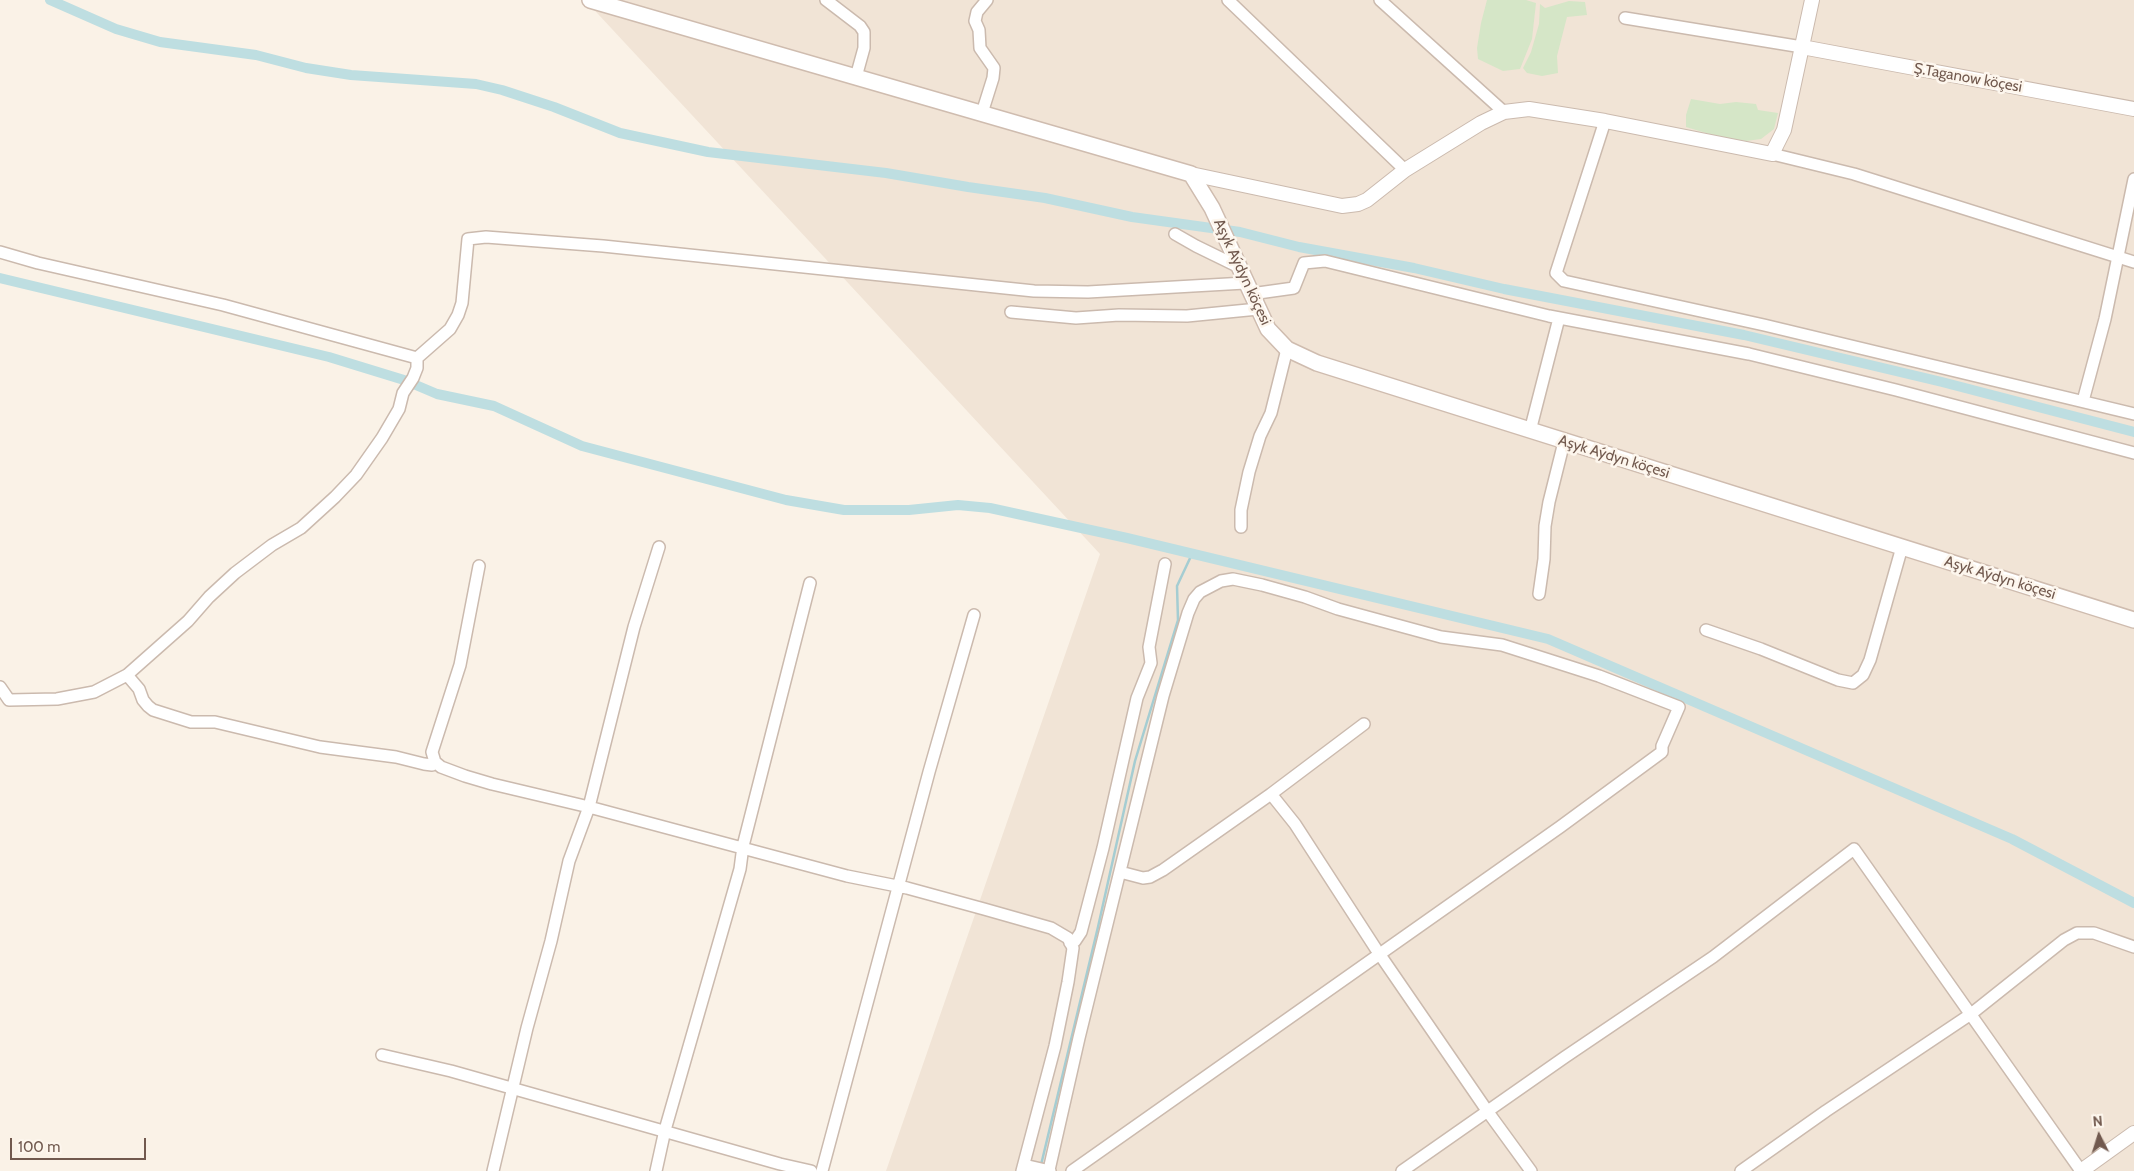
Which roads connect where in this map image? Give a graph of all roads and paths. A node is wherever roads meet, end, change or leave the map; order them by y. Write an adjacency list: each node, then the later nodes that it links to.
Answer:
1 (590, 0): 9 (main road)
2 (826, 0): 9 (street)
3 (987, 0): 12 (street)
4 (1228, 0): 15 (street)
5 (1380, 0): 11 (street)
6 (1812, 0): 8 (street)
7 (1625, 18): 8 (street)
8 (1802, 47): 10 (street, Ş.Taganow köçesi); 14 (street)
9 (856, 76): 12 (main road)
10 (2134, 108)
11 (1504, 112): 13 (street); 15 (street)
12 (982, 113): 16 (main road)
13 (1605, 121): 14 (street); 29 (street)
14 (1772, 154): 20 (street)
15 (1405, 170): 16 (street)
16 (1191, 174): 21 (main road, Aşyk Aýdyn köçesi)
17 (2134, 179): 20 (street)
18 (1175, 234): 21 (street)
19 (0, 252): 28 (street)
20 (2117, 257): 22 (street); 29 (street)
21 (1237, 261): 23 (main road, Aşyk Aýdyn köçesi)
22 (2134, 262)
23 (1248, 288): 24 (main road, Aşyk Aýdyn köçesi); 26 (street); 28 (street)
24 (1258, 309): 25 (street); 27 (main road, Aşyk Aýdyn köçesi)
25 (1010, 312)
26 (1559, 318): 31 (street); 33 (street)
27 (1287, 349): 31 (main road, Aşyk Aýdyn köçesi); 34 (street)
28 (417, 358): 44 (street)
29 (2083, 401): 30 (street)
30 (2134, 414)
31 (1530, 431): 32 (main road, Aşyk Aýdyn köçesi)
32 (1564, 442): 36 (main road, Aşyk Aýdyn köçesi); 40 (street)
33 (2134, 452)
34 (1241, 527)
35 (659, 546): 49 (street)
36 (1902, 547): 42 (main road, Aşyk Aýdyn köçesi); 43 (street)
37 (1165, 564): 53 (street)
38 (479, 566): 47 (street)
39 (810, 583): 50 (street)
40 (1539, 594)
41 (974, 615): 52 (street)
42 (2134, 620)
43 (1706, 630)
44 (133, 682): 45 (street); 47 (street)
45 (0, 687)
46 (1364, 724): 48 (street)
47 (435, 762): 49 (street)
48 (1271, 794): 51 (street); 55 (street)
49 (589, 807): 50 (street); 58 (street)
50 (743, 848): 52 (street); 60 (street)
51 (1120, 872): 55 (street); 63 (street)
52 (898, 886): 53 (street); 67 (street)
53 (1070, 943): 62 (street)
54 (2134, 947): 56 (street)
55 (1379, 953): 59 (street); 68 (street)
56 (1971, 1014): 59 (street); 71 (street); 72 (street)
57 (382, 1055): 58 (street)
58 (514, 1088): 60 (street); 64 (street)
59 (1488, 1112): 69 (street); 70 (street)
60 (665, 1130): 65 (street); 66 (street)
61 (2134, 1133): 72 (street)
62 (1025, 1168): 63 (street)
63 (1049, 1170)
64 (494, 1171)
65 (656, 1171)
66 (811, 1171)
67 (822, 1171)
68 (1072, 1171)
69 (1402, 1171)
70 (1531, 1171)
71 (1741, 1171)
72 (2081, 1171)

